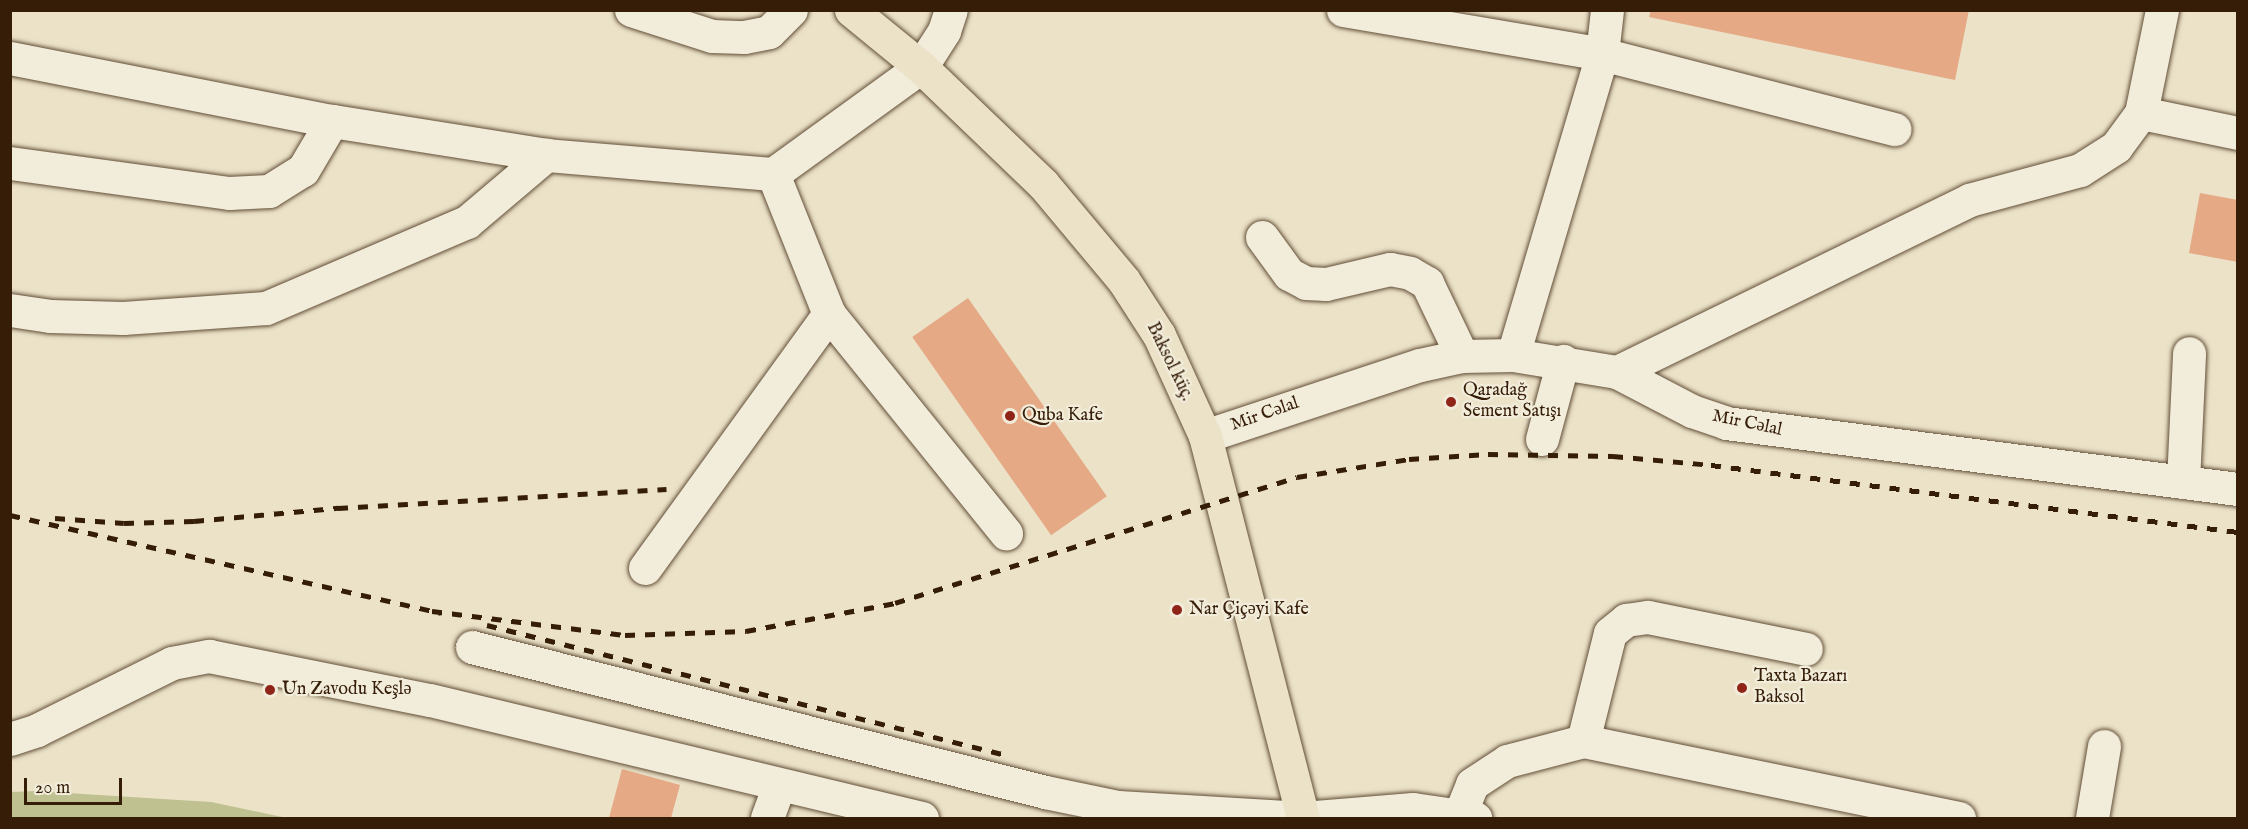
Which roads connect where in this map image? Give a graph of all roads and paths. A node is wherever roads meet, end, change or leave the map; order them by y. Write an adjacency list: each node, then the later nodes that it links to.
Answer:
1 (631, 10): 2 (street)
2 (791, 10)
3 (851, 10): 10 (main road, Baksol küç.)
4 (951, 10): 10 (street)
5 (1343, 10): 8 (street)
6 (1607, 10): 8 (street)
7 (2162, 10): 11 (street)
8 (1602, 54): 13 (street); 22 (street)
9 (10, 58): 12 (street)
10 (921, 67): 17 (street); 26 (main road, Baksol küç.)
11 (2141, 113): 14 (street); 25 (street)
12 (332, 122): 15 (street); 16 (street)
13 (1895, 129)
14 (2238, 133)
15 (546, 154): 17 (street); 19 (street)
16 (10, 163)
17 (773, 174): 20 (street)
18 (1262, 237): 23 (street)
19 (10, 310)
20 (829, 314): 30 (street); 31 (street)
21 (2189, 353): 28 (street)
22 (1513, 355): 23 (street, Mir Cəlal); 24 (street, Mir Cəlal)
23 (1462, 356): 26 (street, Mir Cəlal)
24 (1563, 361): 25 (street, Mir Cəlal); 27 (street)
25 (1617, 372): 28 (street, Mir Cəlal)
26 (1205, 436): 39 (main road, Baksol küç.)
27 (1542, 439)
28 (2183, 482): 29 (street, Mir Cəlal)
29 (2238, 489)
30 (1006, 533)
31 (645, 568)
32 (472, 647): 39 (street)
33 (1806, 649): 35 (street)
34 (10, 739): 37 (street)
35 (1583, 741): 38 (street); 42 (street)
36 (2104, 746): 43 (street)
37 (779, 785): 40 (street); 41 (street)
38 (1467, 816): 39 (street)
39 (1303, 818)
40 (767, 819)
41 (922, 819)
42 (1959, 819)
43 (2092, 819)

